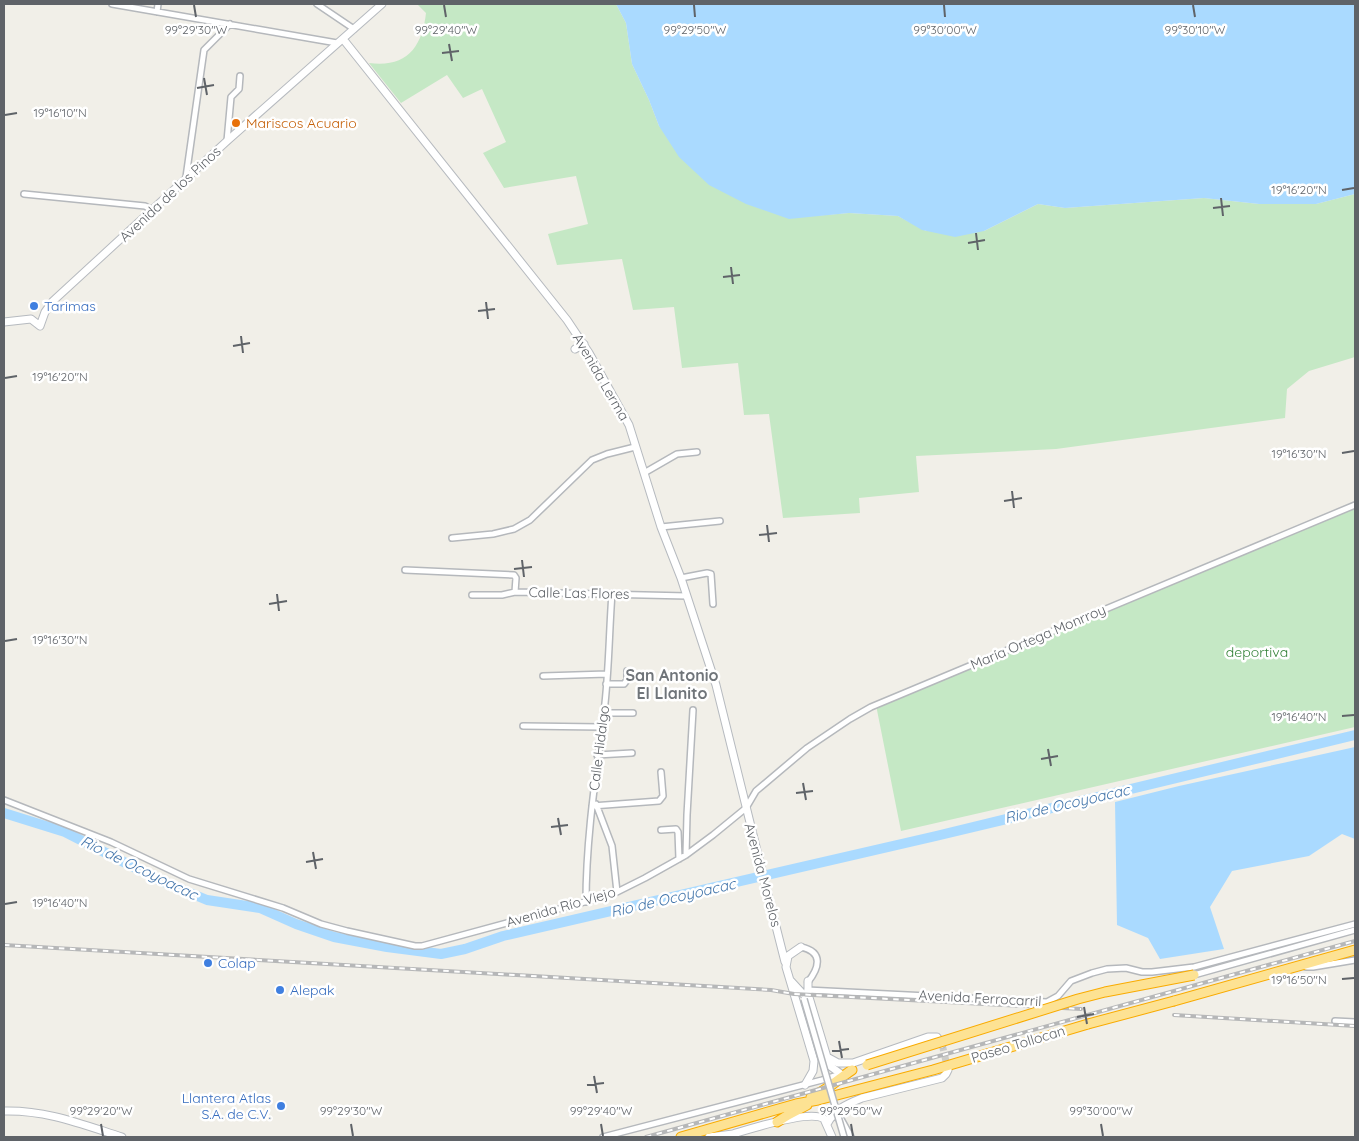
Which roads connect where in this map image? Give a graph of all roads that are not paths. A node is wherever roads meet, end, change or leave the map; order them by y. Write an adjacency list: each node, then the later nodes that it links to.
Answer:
1 (112, 4): 5 (street)
2 (158, 4): 5 (street)
3 (317, 4): 7 (street)
4 (382, 4): 7 (street, Avenida de los Pinos)
5 (157, 12): 6 (street)
6 (230, 24): 8 (street); 11 (street)
7 (354, 29): 8 (street, Avenida de los Pinos)
8 (340, 41): 10 (street, Avenida de los Pinos); 15 (street, Avenida Lerma)
9 (240, 76): 10 (street)
10 (227, 140): 11 (street, Avenida de los Pinos)
11 (186, 178): 13 (street, Avenida de los Pinos)
12 (24, 194): 13 (street)
13 (152, 210): 14 (street, Avenida de los Pinos)
14 (4, 322)
15 (584, 344): 16 (street); 17 (street, Avenida Lerma)
16 (575, 349)
17 (635, 447): 19 (street, Avenida Lerma); 23 (street)
18 (697, 452): 19 (street)
19 (644, 473): 22 (street, Avenida Lerma)
20 (1355, 505): 45 (street, María Ortega Monrroy)
21 (720, 521): 22 (street)
22 (661, 527): 25 (street, Avenida Lerma)
23 (452, 538)
24 (405, 570): 26 (street)
25 (681, 578): 29 (street, Avenida Lerma); 30 (street)
26 (515, 592): 27 (street, Calle Las Flores); 28 (street, Calle Las Flores)
27 (612, 593): 29 (street, Calle Las Flores); 32 (street, Calle Hidalgo)
28 (472, 595)
29 (687, 596): 45 (street, Avenida Lerma)
30 (713, 604)
31 (627, 671): 34 (street)
32 (606, 674): 33 (street); 34 (street, Calle Hidalgo)
33 (543, 676)
34 (606, 684): 37 (street, Calle Hidalgo)
35 (693, 710): 47 (street)
36 (633, 712): 37 (street)
37 (604, 713): 39 (street, Calle Hidalgo)
38 (523, 726): 39 (street)
39 (601, 727): 41 (street, Calle Hidalgo)
40 (632, 753): 41 (street)
41 (597, 755): 44 (street, Calle Hidalgo)
42 (661, 772): 44 (street)
43 (4, 800): 52 (street, Avenida Río Viejo)
44 (595, 806): 51 (street); 52 (street, Calle Hidalgo)
45 (746, 808): 47 (street, Avenida Río Viejo); 49 (street, Avenida Morelos)
46 (661, 830): 48 (street)
47 (686, 855): 48 (street, Avenida Río Viejo)
48 (679, 859): 51 (street, Avenida Río Viejo)
49 (762, 871): 50 (street, Avenida Morelos)
50 (765, 883): 55 (street, Avenida Morelos)
51 (617, 892): 52 (street, Avenida Río Viejo)
52 (586, 902)
53 (1355, 924): 64 (street, Avenida Ferrocarril)
54 (1355, 930): 61 (street)
55 (780, 942): 56 (street); 60 (street, Avenida Morelos)
56 (801, 947): 60 (street); 63 (street)
57 (1355, 950): 59 (highway, Paseo Tollocan)
58 (1355, 960): 59 (street)
59 (1301, 965): 73 (highway, Paseo Tollocan, bridge)
60 (786, 968): 62 (street)
61 (1194, 975): 69 (highway, bridge)
62 (789, 978): 64 (street); 72 (street)
63 (808, 981): 64 (street)
64 (804, 995): 68 (street); 83 (street, bridge)
65 (1335, 1021): 66 (street)
66 (1355, 1022)
67 (942, 1044): 68 (street)
68 (826, 1058): 71 (street)
69 (852, 1070): 71 (highway); 74 (highway)
70 (948, 1070): 77 (street)
71 (840, 1074): 72 (street)
72 (805, 1085): 79 (street)
73 (818, 1100): 74 (highway, Paseo Tollocan); 76 (highway)
74 (796, 1104): 80 (highway, Paseo Tollocan)
75 (4, 1111): 78 (street)
76 (777, 1122): 77 (street); 81 (street)
77 (828, 1122): 82 (street); 84 (street)
78 (122, 1137)
79 (603, 1137)
80 (681, 1137)
81 (709, 1137)
82 (832, 1137)
83 (844, 1137)
84 (851, 1137)

